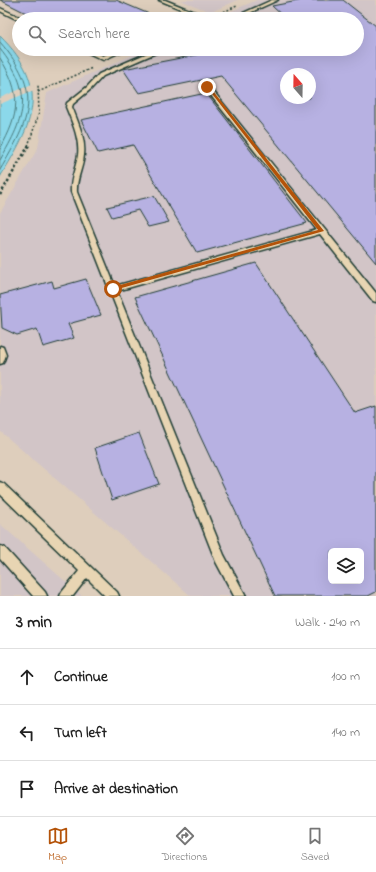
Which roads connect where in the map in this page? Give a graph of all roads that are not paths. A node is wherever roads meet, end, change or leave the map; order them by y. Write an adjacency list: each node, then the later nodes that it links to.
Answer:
1 (161, 0): 4 (lane)
2 (276, 0): 5 (lane)
3 (0, 9): 6 (lane)
4 (192, 12)
5 (248, 12)
6 (12, 15)
7 (146, 56): 10 (lane)
8 (207, 87): 9 (lane)
9 (321, 231): 10 (lane); 11 (lane)
10 (113, 289): 20 (lane)
11 (376, 299)
12 (0, 349): 13 (lane)
13 (0, 361)
14 (0, 487): 16 (lane)
15 (0, 551): 17 (lane)
16 (86, 571): 18 (lane); 19 (lane)
17 (41, 596)
18 (66, 596)
19 (112, 596)
20 (240, 596)

